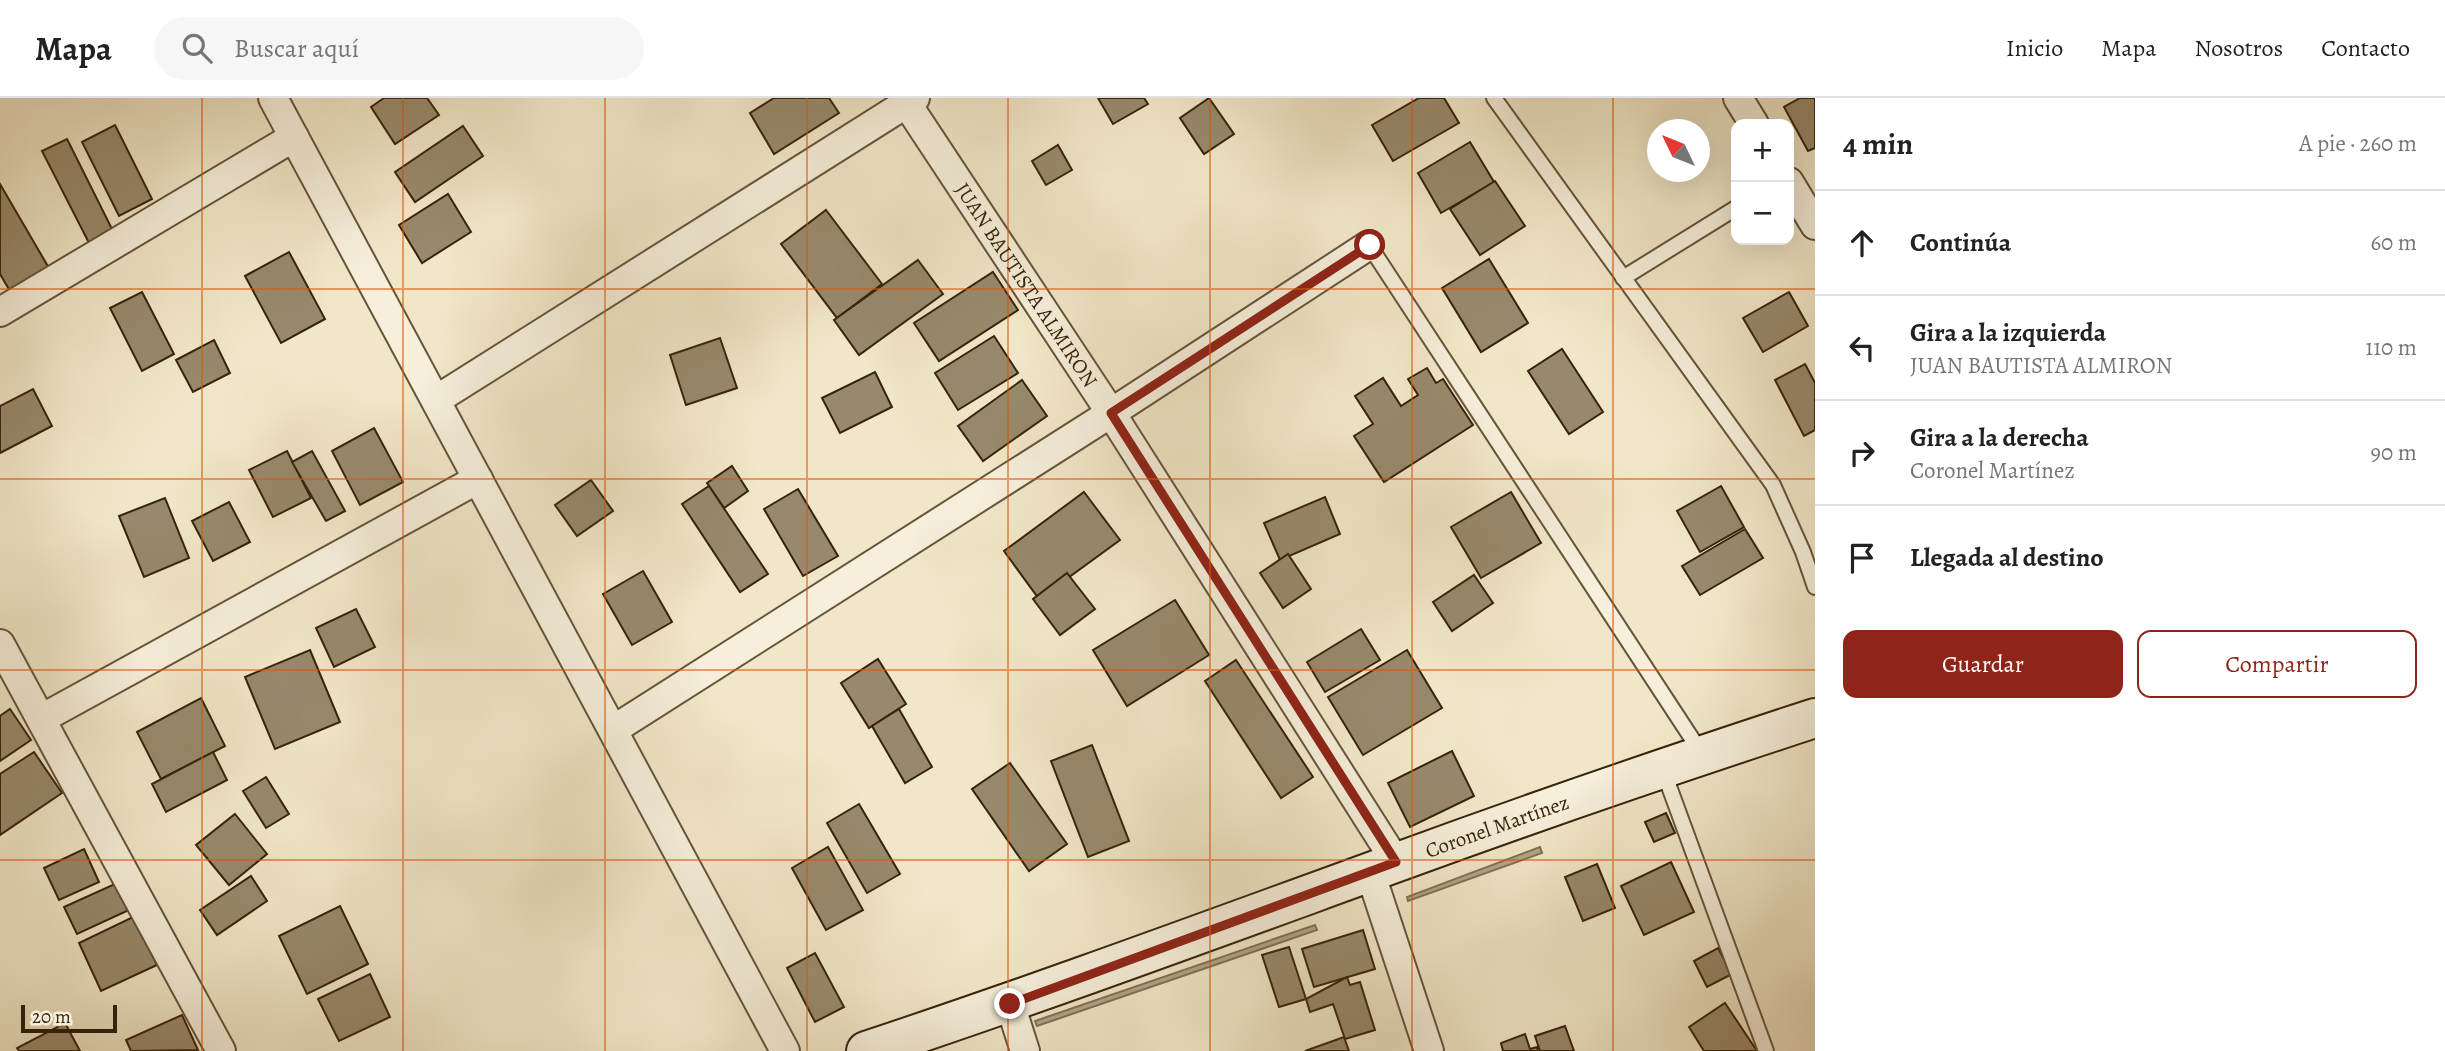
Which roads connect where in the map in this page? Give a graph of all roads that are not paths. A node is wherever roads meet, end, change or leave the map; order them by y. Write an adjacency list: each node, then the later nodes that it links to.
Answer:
1 (1494, 98): 11 (lane)
2 (1738, 98): 5 (street)
3 (275, 99): 6 (street)
4 (908, 100): 13 (street); 14 (street, JUAN BAUTISTA ALMIRON)
5 (1751, 119)
6 (294, 137): 12 (street); 13 (street)
7 (1794, 190): 9 (street)
8 (1731, 211): 11 (lane)
9 (1815, 225)
10 (1370, 245): 14 (street); 21 (lane)
11 (1623, 278): 16 (lane)
12 (0, 312)
13 (436, 400): 15 (street)
14 (1111, 413): 20 (street); 23 (street, JUAN BAUTISTA ALMIRON)
15 (478, 480): 19 (street); 20 (street)
16 (1815, 587)
17 (0, 644): 19 (street)
18 (1815, 718): 21 (main road, Coronel Martínez)
19 (41, 719): 25 (street)
20 (613, 730): 26 (street)
21 (1703, 755): 22 (main road, Coronel Martínez)
22 (1662, 769): 23 (main road, Coronel Martínez); 30 (lane)
23 (1383, 867): 24 (main road, Coronel Martínez); 29 (street, JUAN BAUTISTA ALMIRON)
24 (1010, 1004): 27 (main road, Coronel Martínez); 28 (street)
25 (221, 1051)
26 (785, 1051)
27 (866, 1051)
28 (1024, 1051)
29 (1429, 1051)
30 (1766, 1051)

